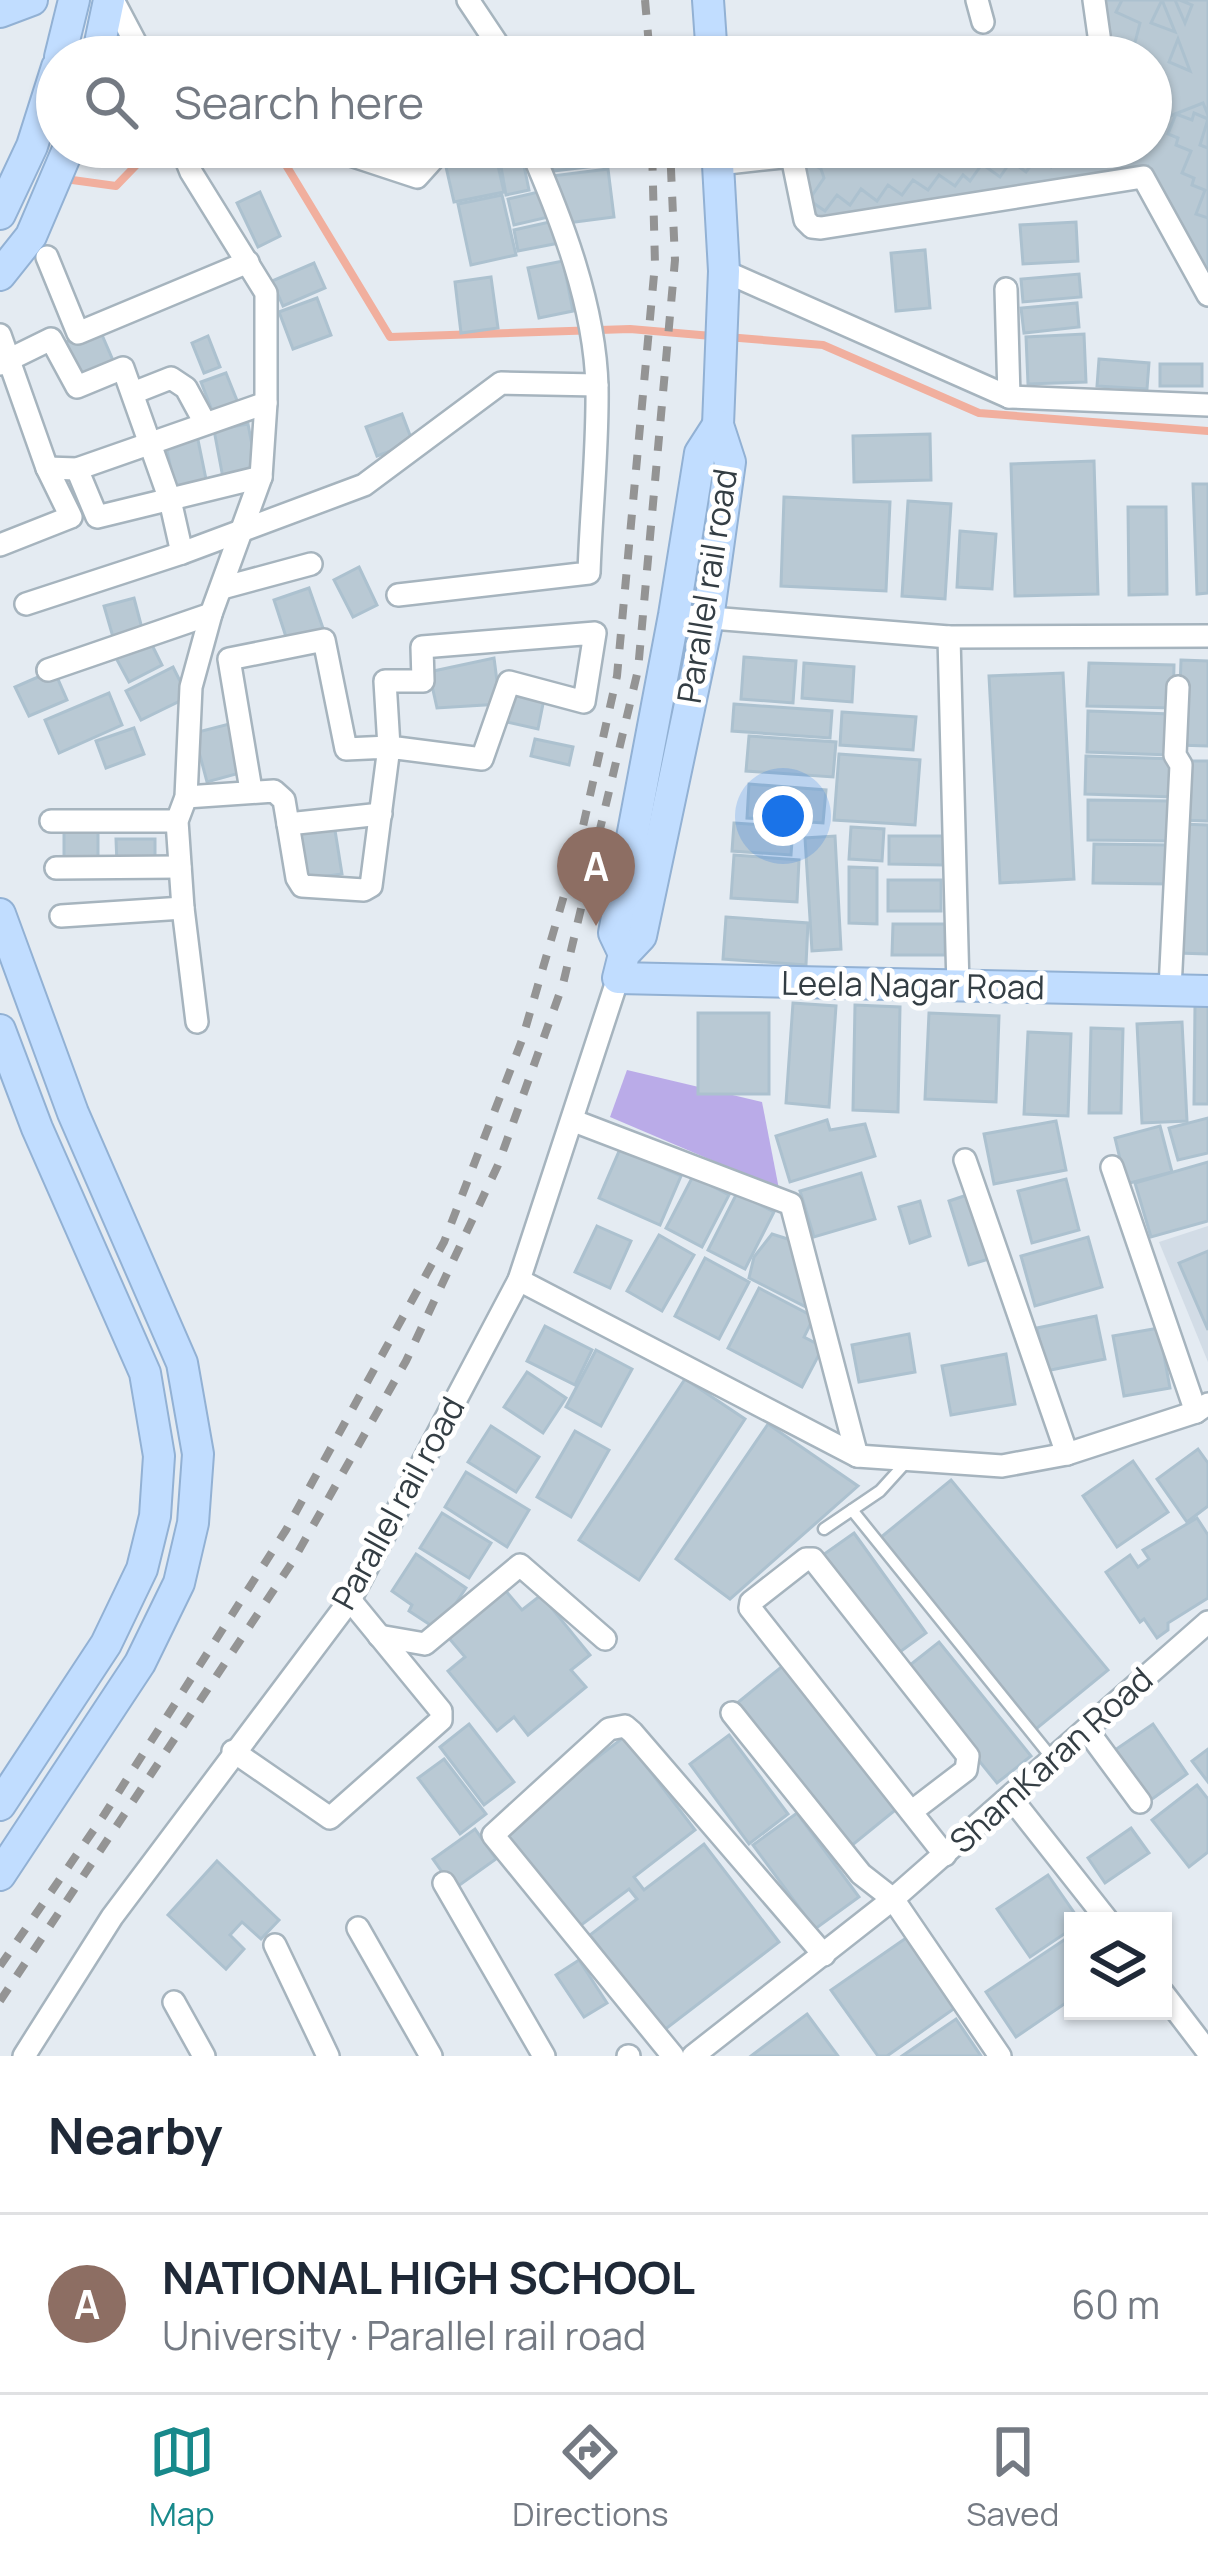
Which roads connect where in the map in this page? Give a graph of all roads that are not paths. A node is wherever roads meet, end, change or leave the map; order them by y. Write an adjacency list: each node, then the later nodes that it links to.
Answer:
1 (32, 0): 7 (street)
2 (74, 0): 8 (street)
3 (111, 0): 9 (street); 10 (street)
4 (468, 0): 11 (street)
5 (708, 0): 12 (street)
6 (1094, 0): 13 (street)
7 (0, 12)
8 (65, 36)
9 (102, 36)
10 (131, 36)
11 (492, 36)
12 (711, 36)
13 (1099, 36)
14 (36, 133): 22 (street)
15 (60, 168): 26 (street)
16 (190, 168): 24 (street)
17 (389, 168): 18 (street)
18 (425, 168)
19 (539, 168): 31 (street)
20 (719, 168): 25 (street, Parallel rail road)
21 (794, 168): 28 (street)
22 (0, 214)
23 (47, 257): 24 (street)
24 (248, 262): 34 (street)
25 (724, 271): 33 (street); 37 (street, Parallel rail road)
26 (0, 275)
27 (1006, 289): 33 (street)
28 (1208, 295)
29 (0, 335): 30 (street)
30 (4, 363): 32 (street); 39 (street)
31 (597, 385): 43 (street); 48 (street)
32 (133, 393): 36 (street); 38 (street)
33 (1009, 397): 35 (street)
34 (266, 403): 36 (street); 41 (street)
35 (1208, 405)
36 (205, 423): 38 (street)
37 (718, 425): 51 (street, Parallel rail road); 52 (street, Parallel rail road)
38 (150, 443): 40 (street); 42 (street)
39 (47, 468): 40 (street); 44 (street)
40 (77, 470): 42 (street)
41 (262, 477): 42 (street); 43 (street)
42 (170, 500): 45 (street)
43 (243, 527): 45 (street); 47 (street)
44 (0, 545)
45 (182, 553): 49 (street)
46 (311, 564): 47 (street)
47 (222, 588): 50 (street)
48 (398, 595)
49 (26, 604)
50 (211, 614): 55 (street); 59 (street)
51 (674, 615): 52 (street); 69 (street, Parallel rail road)
52 (707, 620): 54 (street); 69 (street, Parallel rail road)
53 (1208, 636): 54 (street)
54 (949, 638): 70 (street)
55 (48, 670)
56 (1178, 687): 71 (street)
57 (389, 748): 57 (street); 58 (street); 60 (street)
58 (251, 790): 59 (street); 63 (street)
59 (186, 797): 62 (street)
60 (381, 814): 63 (street); 63 (street)
61 (51, 821): 62 (street)
62 (177, 821): 64 (street)
63 (288, 824)
64 (180, 867): 65 (street); 66 (street)
65 (56, 868)
66 (183, 908): 68 (street); 73 (street)
67 (0, 914): 79 (street)
68 (61, 916)
69 (621, 966): 70 (street, Leela Nagar Road); 75 (street, Parallel rail road)
70 (958, 987): 71 (street, Leela Nagar Road)
71 (1170, 989): 72 (street, Leela Nagar Road)
72 (1208, 991)
73 (197, 1022)
74 (0, 1030): 80 (street)
75 (574, 1121): 78 (street, Parallel rail road); 83 (street)
76 (965, 1160): 82 (street)
77 (1112, 1167): 81 (street)
78 (519, 1280): 83 (street); 87 (street, Parallel rail road)
79 (153, 1296): 80 (street); 100 (street)
80 (118, 1313): 97 (street)
81 (1202, 1408): 82 (street)
82 (1067, 1454): 84 (street)
83 (857, 1456): 84 (street)
84 (909, 1460): 85 (lane)
85 (852, 1510): 86 (lane); 94 (lane)
86 (824, 1529)
87 (350, 1600): 89 (street); 93 (street, Parallel rail road)
88 (1208, 1622): 92 (street, ShamKaran Road)
89 (380, 1636): 90 (street); 93 (street)
90 (605, 1639)
91 (732, 1713): 102 (street)
92 (1087, 1730): 94 (street, ShamKaran Road); 96 (street)
93 (233, 1751): 110 (street, Parallel rail road)
94 (1054, 1761): 95 (street, ShamKaran Road)
95 (1011, 1798): 99 (street, ShamKaran Road); 103 (street)
96 (1140, 1802)
97 (0, 1805)
98 (911, 1812): 98 (street); 99 (street)
99 (944, 1855): 102 (street, ShamKaran Road)
100 (0, 1875)
101 (444, 1882): 114 (street)
102 (893, 1899): 106 (street, ShamKaran Road); 117 (street)
103 (1101, 1912)
104 (358, 1928): 113 (street)
105 (274, 1945): 112 (street)
106 (824, 1955): 115 (street); 116 (street, ShamKaran Road)
107 (174, 2002): 111 (street)
108 (1172, 2005): 109 (street)
109 (1208, 2052)
110 (24, 2056)
111 (204, 2056)
112 (328, 2056)
113 (431, 2056)
114 (544, 2056)
115 (673, 2056)
116 (693, 2056)
117 (1000, 2056)

